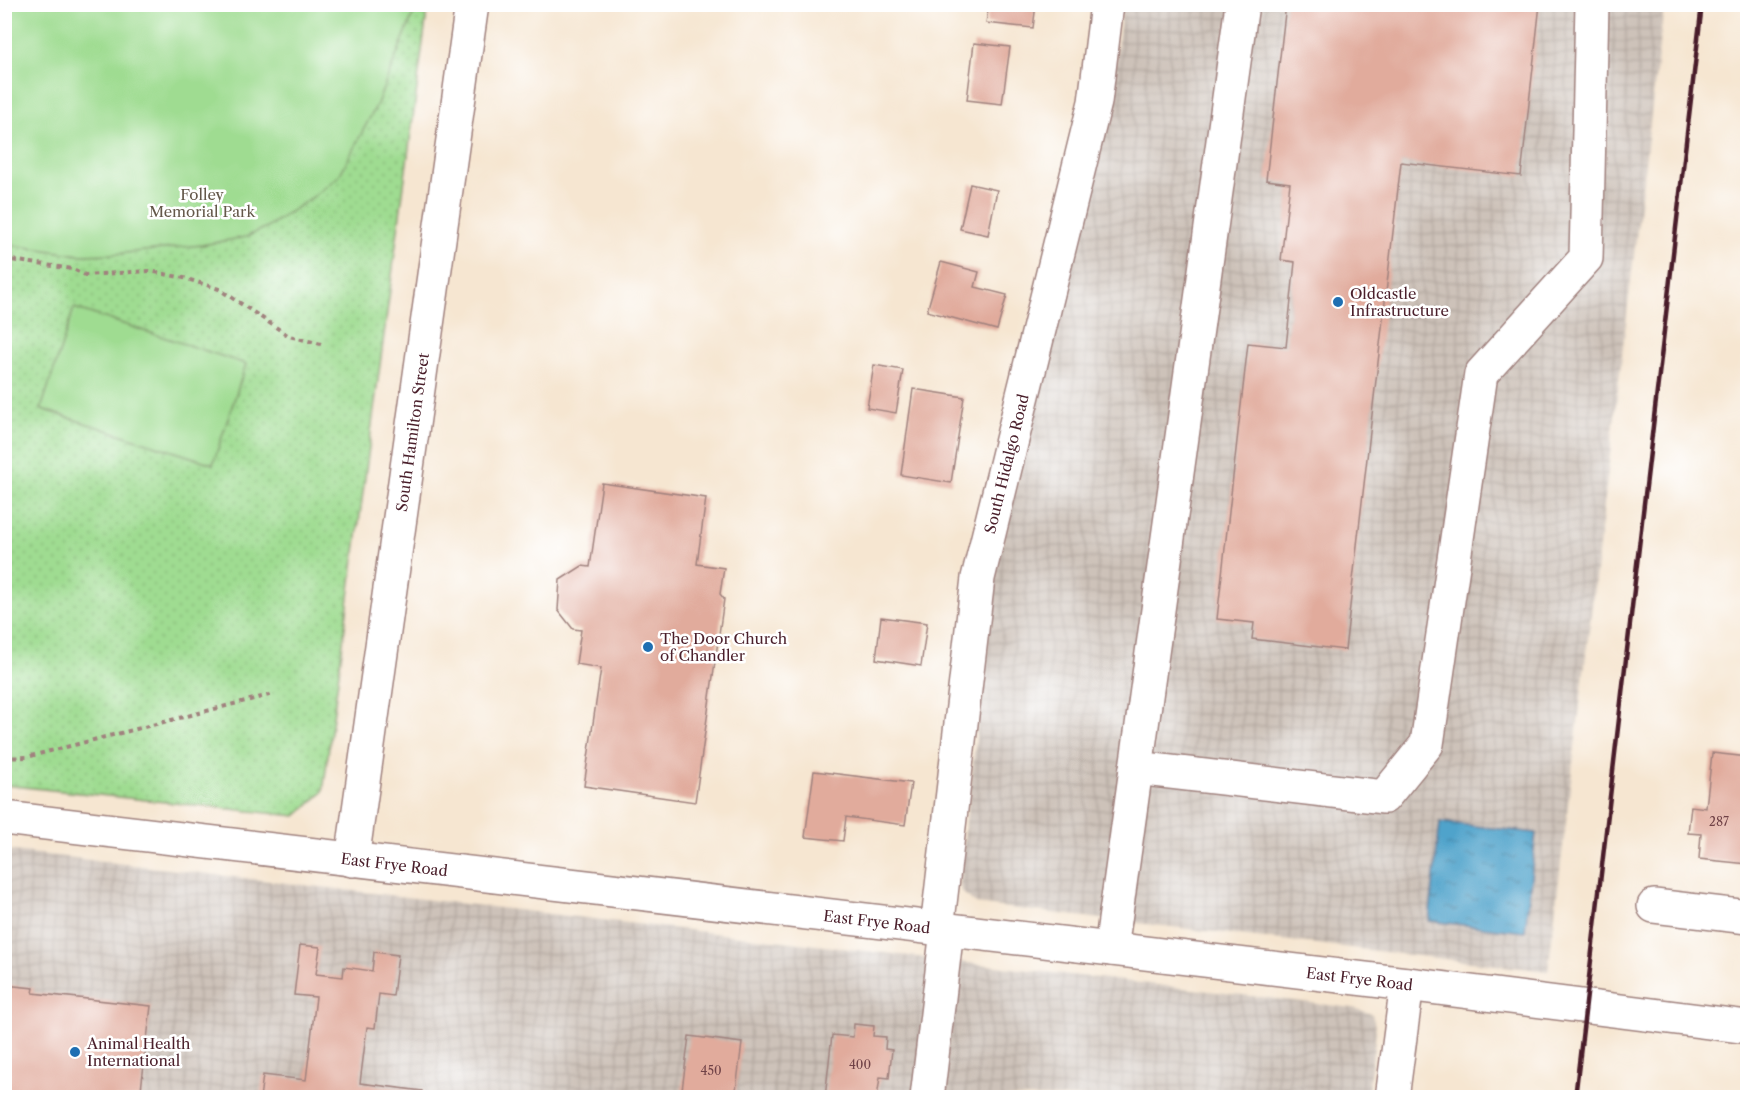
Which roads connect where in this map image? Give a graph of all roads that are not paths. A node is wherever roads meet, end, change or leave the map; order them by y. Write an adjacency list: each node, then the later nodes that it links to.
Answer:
1 (472, 4): 7 (street, South Hamilton Street)
2 (1107, 4): 10 (street, South Hidalgo Road)
3 (1242, 4): 5 (street)
4 (1592, 4): 5 (street)
5 (1136, 768): 11 (street)
6 (4, 819): 7 (street, East Frye Road)
7 (352, 860): 10 (street, East Frye Road)
8 (1653, 906): 9 (street)
9 (1748, 917)
10 (942, 930): 11 (street, East Frye Road); 14 (street, South Hidalgo Road)
11 (1111, 950): 12 (street, East Frye Road)
12 (1407, 984): 13 (street, East Frye Road); 15 (street)
13 (1748, 1027)
14 (927, 1098)
15 (1392, 1098)

